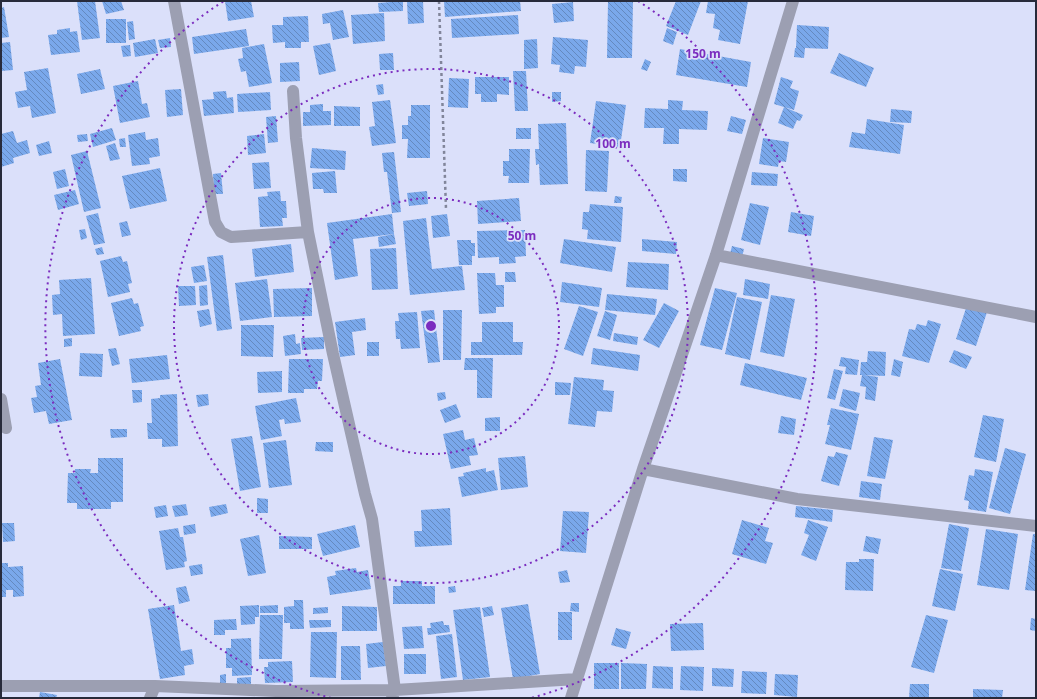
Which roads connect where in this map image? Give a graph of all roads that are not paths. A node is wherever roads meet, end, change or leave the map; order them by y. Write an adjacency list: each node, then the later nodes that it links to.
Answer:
1 (174, 1): 4 (street)
2 (793, 1): 5 (street)
3 (294, 91): 4 (street)
4 (308, 232): 15 (street)
5 (716, 255): 6 (street); 9 (street)
6 (1036, 317)
7 (1, 399): 8 (street)
8 (6, 428)
9 (643, 469): 10 (street); 11 (street)
10 (1036, 526)
11 (577, 680): 15 (street); 17 (street)
12 (1, 686): 13 (street)
13 (155, 686): 14 (street); 16 (street)
14 (274, 694): 15 (street)
15 (394, 694)
16 (150, 698)
17 (571, 698)

